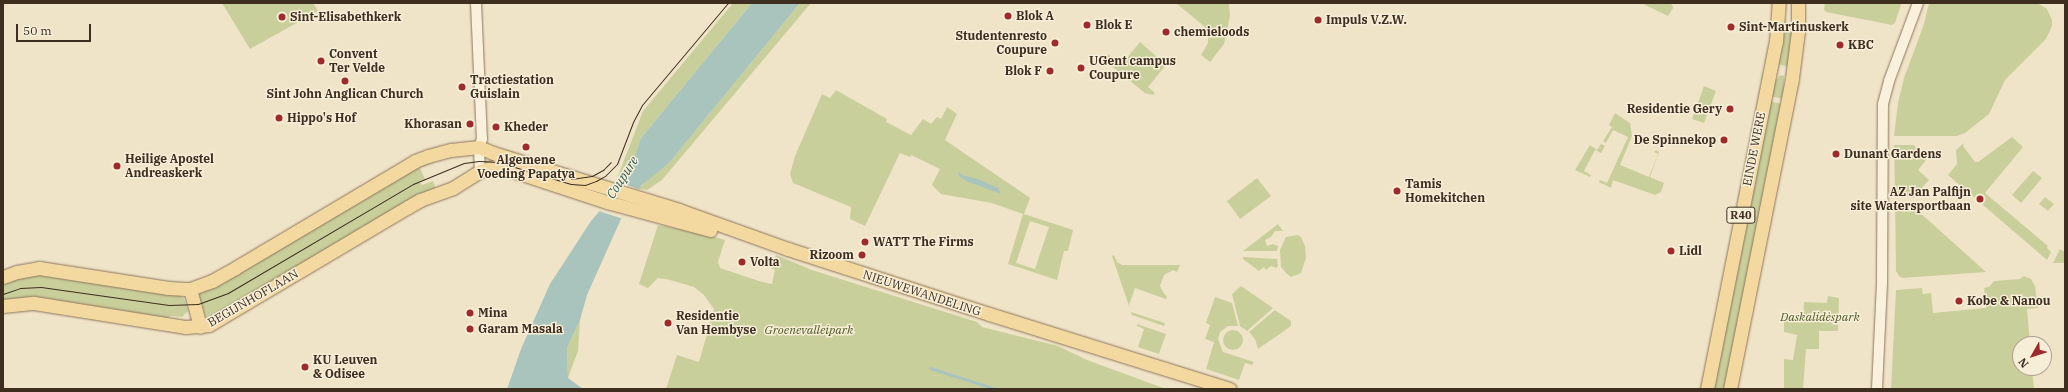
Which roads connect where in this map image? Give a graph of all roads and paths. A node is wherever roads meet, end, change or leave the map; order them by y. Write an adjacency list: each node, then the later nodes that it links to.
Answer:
1 (476, 3): 5 (street)
2 (1779, 3): 17 (main road, EINDE WERE / R40)
3 (1918, 3): 19 (street)
4 (1799, 7): 18 (main road, EINDE WERE / R40)
5 (479, 147): 6 (street); 7 (main road); 9 (main road)
6 (480, 171): 7 (main road, BEGIJNHOFLAAN); 11 (main road, BEGIJNHOFLAAN)
7 (638, 205): 12 (main road, NIEUWEWANDELING)
8 (3, 277): 9 (main road)
9 (190, 290): 11 (main road)
10 (3, 306): 11 (main road, BEGIJNHOFLAAN)
11 (200, 327)
12 (1057, 336): 13 (main road, NIEUWEWANDELING); 14 (main road, NIEUWEWANDELING)
13 (1136, 370): 14 (main road, NIEUWEWANDELING); 15 (main road, NIEUWEWANDELING)
14 (1178, 373): 16 (main road, NIEUWEWANDELING)
15 (1198, 389)
16 (1230, 389)
17 (1707, 389)
18 (1730, 389)
19 (1877, 389)

